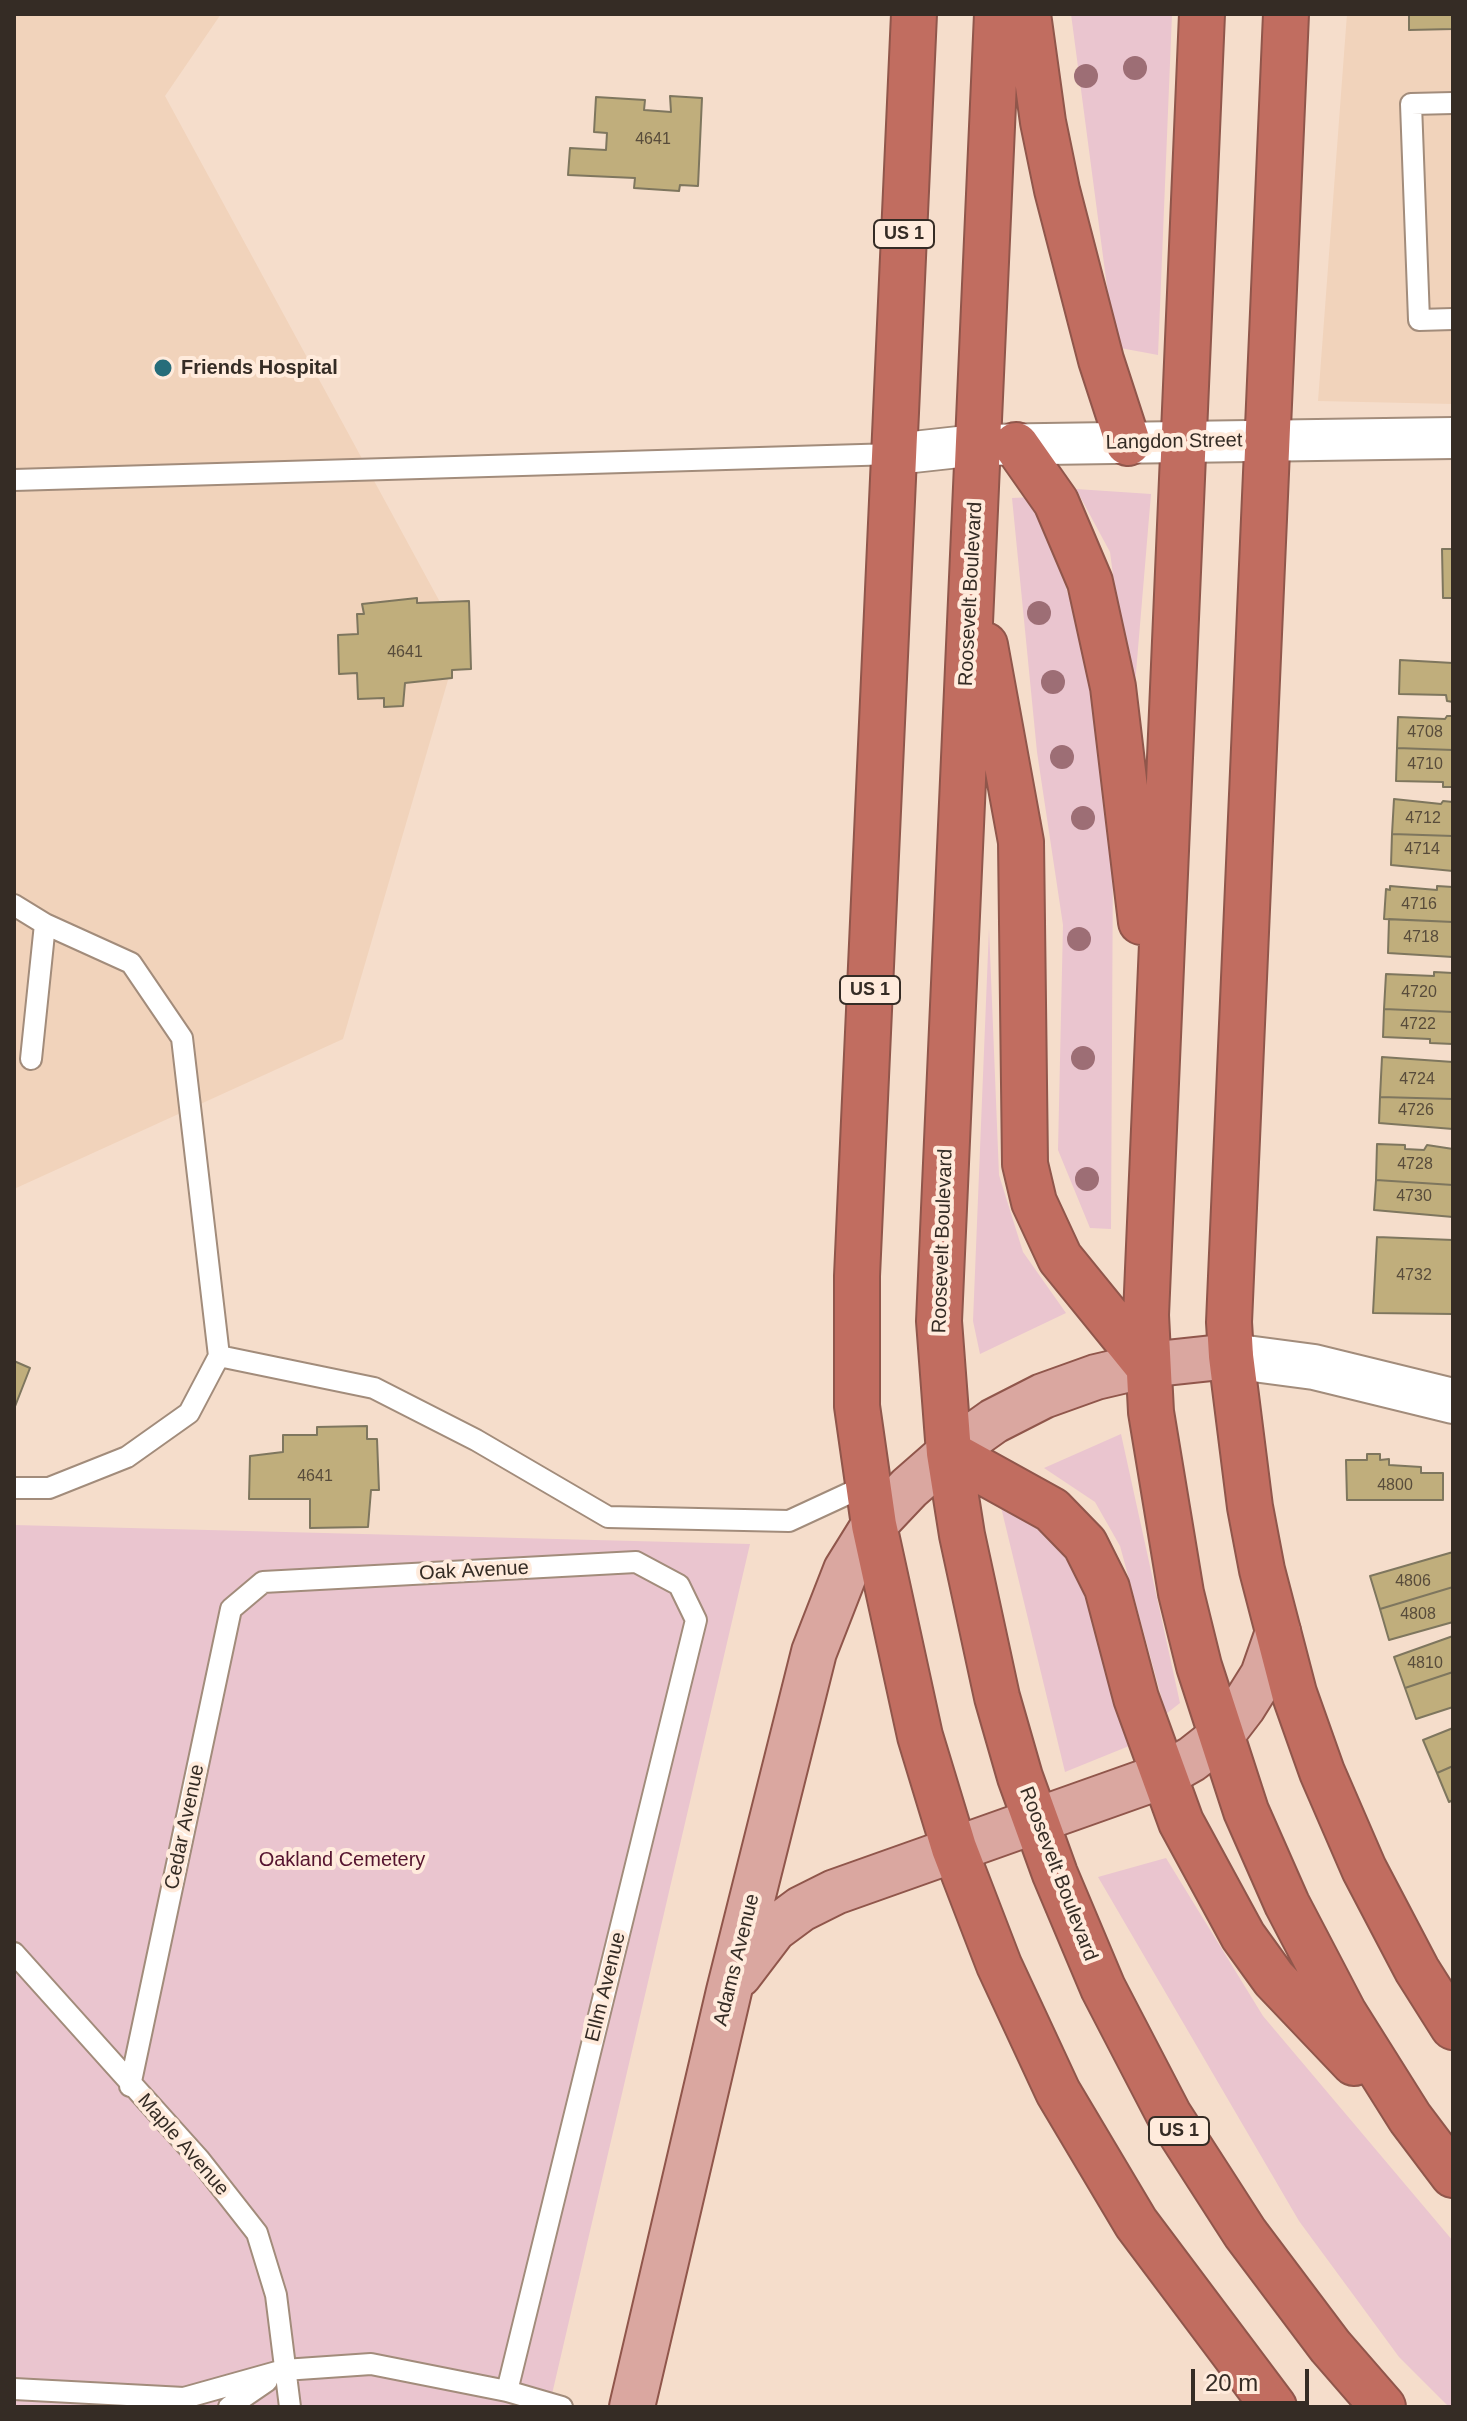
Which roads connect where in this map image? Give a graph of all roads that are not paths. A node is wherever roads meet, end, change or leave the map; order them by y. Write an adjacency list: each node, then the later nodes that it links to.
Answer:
1 (914, 14): 15 (highway, US 1)
2 (997, 14): 14 (highway, Roosevelt Boulevard / US 1)
3 (1028, 14): 13 (highway)
4 (1202, 14): 7 (highway)
5 (1218, 14): 7 (highway)
6 (1286, 14): 11 (highway)
7 (1200, 69): 12 (highway)
8 (1453, 103): 9 (lane)
9 (1453, 319)
10 (1453, 438): 11 (street, Langdon Street)
11 (1267, 441): 12 (street, Langdon Street); 23 (highway)
12 (1184, 442): 13 (street, Langdon Street); 20 (highway)
13 (1128, 443): 14 (street, Langdon Street)
14 (996, 445): 15 (street, Langdon Street); 17 (highway, Roosevelt Boulevard / US 1); 20 (highway)
15 (895, 454): 16 (lane); 28 (highway, US 1)
16 (14, 480)
17 (972, 576): 24 (highway); 26 (highway, Roosevelt Boulevard / US 1)
18 (14, 905): 19 (lane)
19 (45, 924): 21 (lane); 22 (lane)
20 (1156, 1051): 24 (highway)
21 (31, 1059)
22 (219, 1356): 27 (lane); 28 (lane)
23 (1231, 1356): 24 (main road, Adams Avenue); 25 (main road); 31 (highway)
24 (1147, 1365): 26 (main road, Adams Avenue); 32 (highway)
25 (1453, 1401)
26 (949, 1453): 28 (main road, Adams Avenue); 33 (highway); 34 (highway, Roosevelt Boulevard / US 1)
27 (14, 1488)
28 (871, 1505): 35 (highway, US 1); 37 (main road, Adams Avenue)
29 (263, 1582): 30 (lane, Oak Avenue); 39 (lane, Cedar Avenue)
30 (679, 1585): 44 (lane, Ellm Avenue)
31 (1278, 1632): 32 (main road); 38 (highway)
32 (1220, 1737): 33 (main road); 40 (highway)
33 (1162, 1776): 34 (main road); 40 (highway)
34 (1035, 1820): 35 (main road); 50 (highway, Roosevelt Boulevard / US 1)
35 (954, 1848): 37 (main road); 49 (highway, US 1)
36 (14, 1953): 39 (lane, Maple Avenue)
37 (729, 1991): 48 (main road, Adams Avenue)
38 (1453, 2027)
39 (130, 2086): 42 (lane, Maple Avenue)
40 (1410, 2118): 41 (highway)
41 (1453, 2175)
42 (284, 2370): 43 (lane); 44 (lane); 45 (lane); 46 (lane, Maple Avenue)
43 (14, 2389)
44 (507, 2391): 47 (lane)
45 (229, 2407)
46 (290, 2407)
47 (562, 2407)
48 (632, 2407)
49 (1274, 2407)
50 (1383, 2407)

